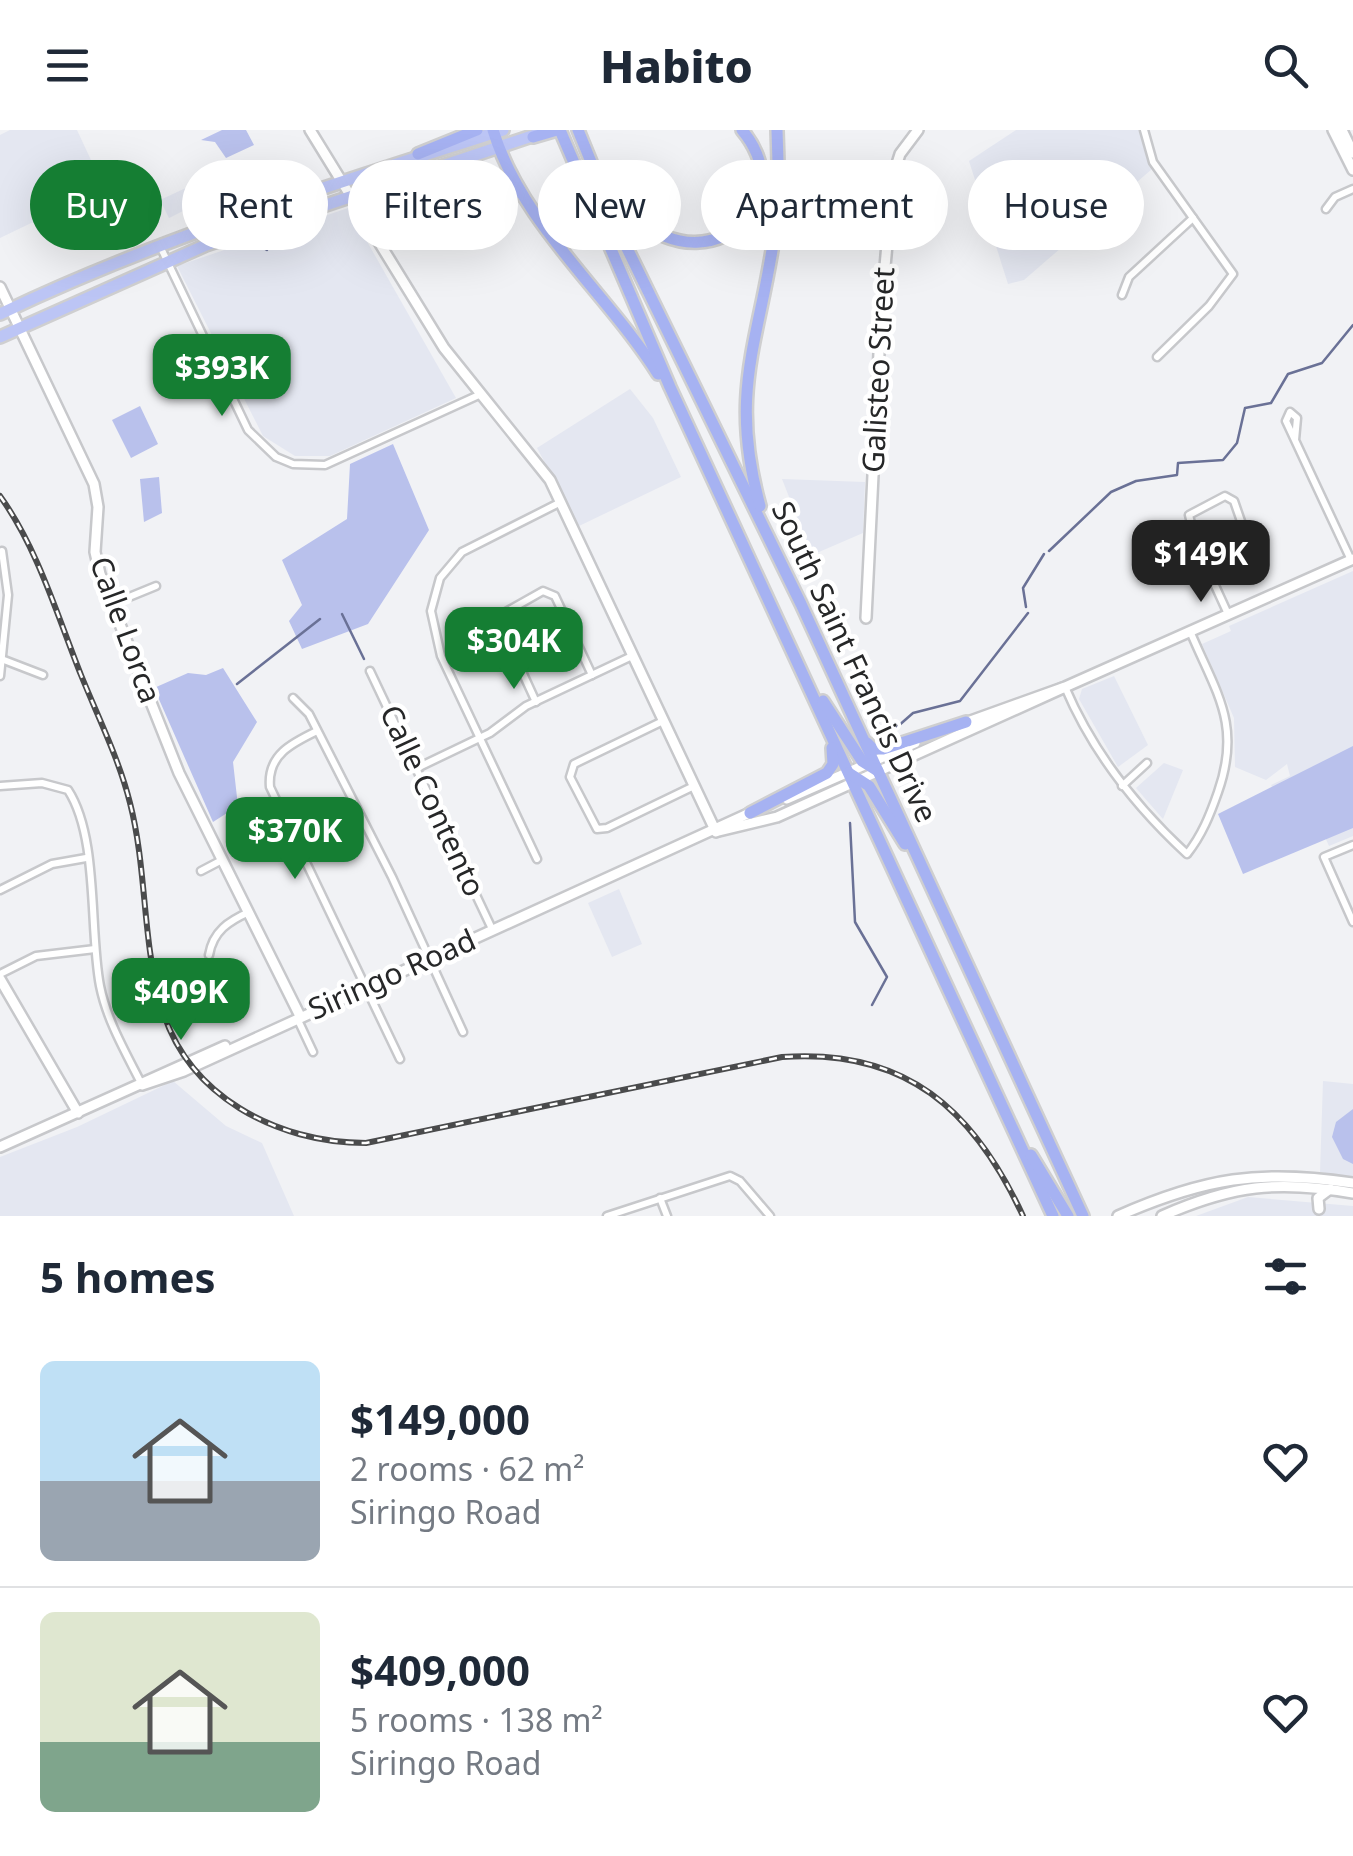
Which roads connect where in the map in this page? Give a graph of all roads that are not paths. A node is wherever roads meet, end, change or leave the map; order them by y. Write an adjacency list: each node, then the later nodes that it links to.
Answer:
1 (310, 130): 18 (street)
2 (477, 130): 15 (highway)
3 (556, 130): 12 (highway); 40 (highway, South Saint Francis Drive)
4 (742, 130): 11 (highway)
5 (775, 130): 43 (highway)
6 (918, 130): 50 (street, Galisteo Street)
7 (1144, 130): 26 (street)
8 (1334, 130): 17 (street)
9 (1342, 130): 14 (street)
10 (496, 131): 13 (highway); 15 (main road)
11 (582, 135): 43 (highway, South Saint Francis Drive)
12 (533, 136): 13 (main road)
13 (498, 148): 16 (main road); 24 (highway)
14 (1353, 153)
15 (418, 154): 18 (main road)
16 (462, 160)
17 (1353, 170)
18 (342, 179): 21 (street); 27 (main road)
19 (1353, 188): 23 (street)
20 (518, 193): 25 (highway)
21 (348, 194)
22 (348, 196): 32 (main road)
23 (1326, 208)
24 (538, 213)
25 (538, 215)
26 (1193, 218): 34 (street); 38 (street)
27 (162, 242)
28 (143, 250): 35 (main road)
29 (162, 250): 32 (street)
30 (382, 250): 39 (street)
31 (565, 250): 40 (highway)
32 (166, 261): 36 (main road); 39 (street)
33 (0, 287): 35 (street, Calle Lorca)
34 (1122, 295)
35 (5, 312): 36 (street, Calle Lorca)
36 (18, 328): 37 (main road); 48 (street, Calle Lorca)
37 (0, 337)
38 (1156, 357)
39 (482, 394): 42 (street)
40 (689, 428): 52 (highway, South Saint Francis Drive)
41 (1295, 440): 45 (street)
42 (559, 503): 53 (street); 66 (street)
43 (772, 543): 67 (highway, South Saint Francis Drive)
44 (2, 551): 54 (street)
45 (1352, 560): 49 (street, Siringo Road)
46 (1214, 578): 46 (street); 49 (street)
47 (156, 586): 48 (street)
48 (112, 604): 81 (street, Calle Lorca)
49 (1228, 614): 51 (street, Siringo Road)
50 (866, 618)
51 (1190, 631): 59 (street, Siringo Road); 75 (street)
52 (790, 646): 60 (highway, South Saint Francis Drive); 69 (highway)
53 (632, 656): 57 (street); 63 (street)
54 (4, 660): 56 (street); 58 (street)
55 (370, 671): 70 (street, Calle Contento)
56 (42, 675)
57 (592, 675): 62 (street); 62 (street)
58 (0, 676)
59 (1066, 686): 64 (street, Siringo Road); 69 (street, Siringo Road); 75 (street)
60 (814, 697): 72 (highway, South Saint Francis Drive); 76 (highway)
61 (293, 698): 65 (street)
62 (536, 702): 66 (street)
63 (663, 722): 74 (street); 74 (street)
64 (966, 722): 67 (highway); 69 (street, Siringo Road)
65 (317, 731): 90 (street); 92 (street)
66 (480, 738): 70 (street); 80 (street)
67 (863, 738): 69 (highway, South Saint Francis Drive)
68 (1147, 763): 75 (street)
69 (872, 766): 72 (street, Siringo Road); 83 (highway, South Saint Francis Drive)
70 (416, 768): 87 (street, Calle Contento)
71 (0, 776): 73 (street)
72 (854, 778): 76 (street, Siringo Road); 77 (street, Siringo Road); 83 (highway); 99 (highway, South Saint Francis Drive)
73 (1, 786): 79 (street)
74 (694, 786): 77 (street)
75 (1122, 786)
76 (750, 813): 77 (street, Siringo Road)
77 (716, 832): 87 (street, Siringo Road)
78 (1353, 845): 86 (street)
79 (86, 858): 84 (street); 88 (street)
80 (537, 859)
81 (222, 860): 82 (street); 85 (street, Calle Lorca)
82 (201, 871)
83 (926, 876): 113 (highway, South Saint Francis Drive)
84 (0, 890)
85 (250, 912): 89 (street); 93 (street, Calle Lorca)
86 (1353, 922)
87 (493, 931): 90 (street, Siringo Road)
88 (95, 949): 91 (street); 97 (street)
89 (209, 954)
90 (430, 958): 92 (street, Siringo Road); 94 (street)
91 (0, 977): 98 (street)
92 (367, 986): 93 (street, Siringo Road); 96 (street)
93 (298, 1016): 95 (street); 97 (street, Siringo Road)
94 (463, 1032)
95 (312, 1052)
96 (400, 1059)
97 (142, 1085): 98 (street, Siringo Road)
98 (78, 1113): 100 (street, Siringo Road)
99 (1007, 1118): 111 (highway, South Saint Francis Drive); 112 (highway)
100 (0, 1147)
101 (1215, 1180): 102 (street); 104 (street); 114 (street); 115 (street)
102 (1353, 1183)
103 (1330, 1189): 104 (street); 105 (street); 107 (street)
104 (1232, 1190): 116 (street)
105 (1353, 1193)
106 (660, 1198): 108 (street); 109 (street); 110 (street)
107 (1318, 1209)
108 (607, 1216)
109 (667, 1216)
110 (770, 1216)
111 (1053, 1216)
112 (1068, 1216)
113 (1083, 1216)
114 (1118, 1216)
115 (1150, 1216)
116 (1162, 1216)

